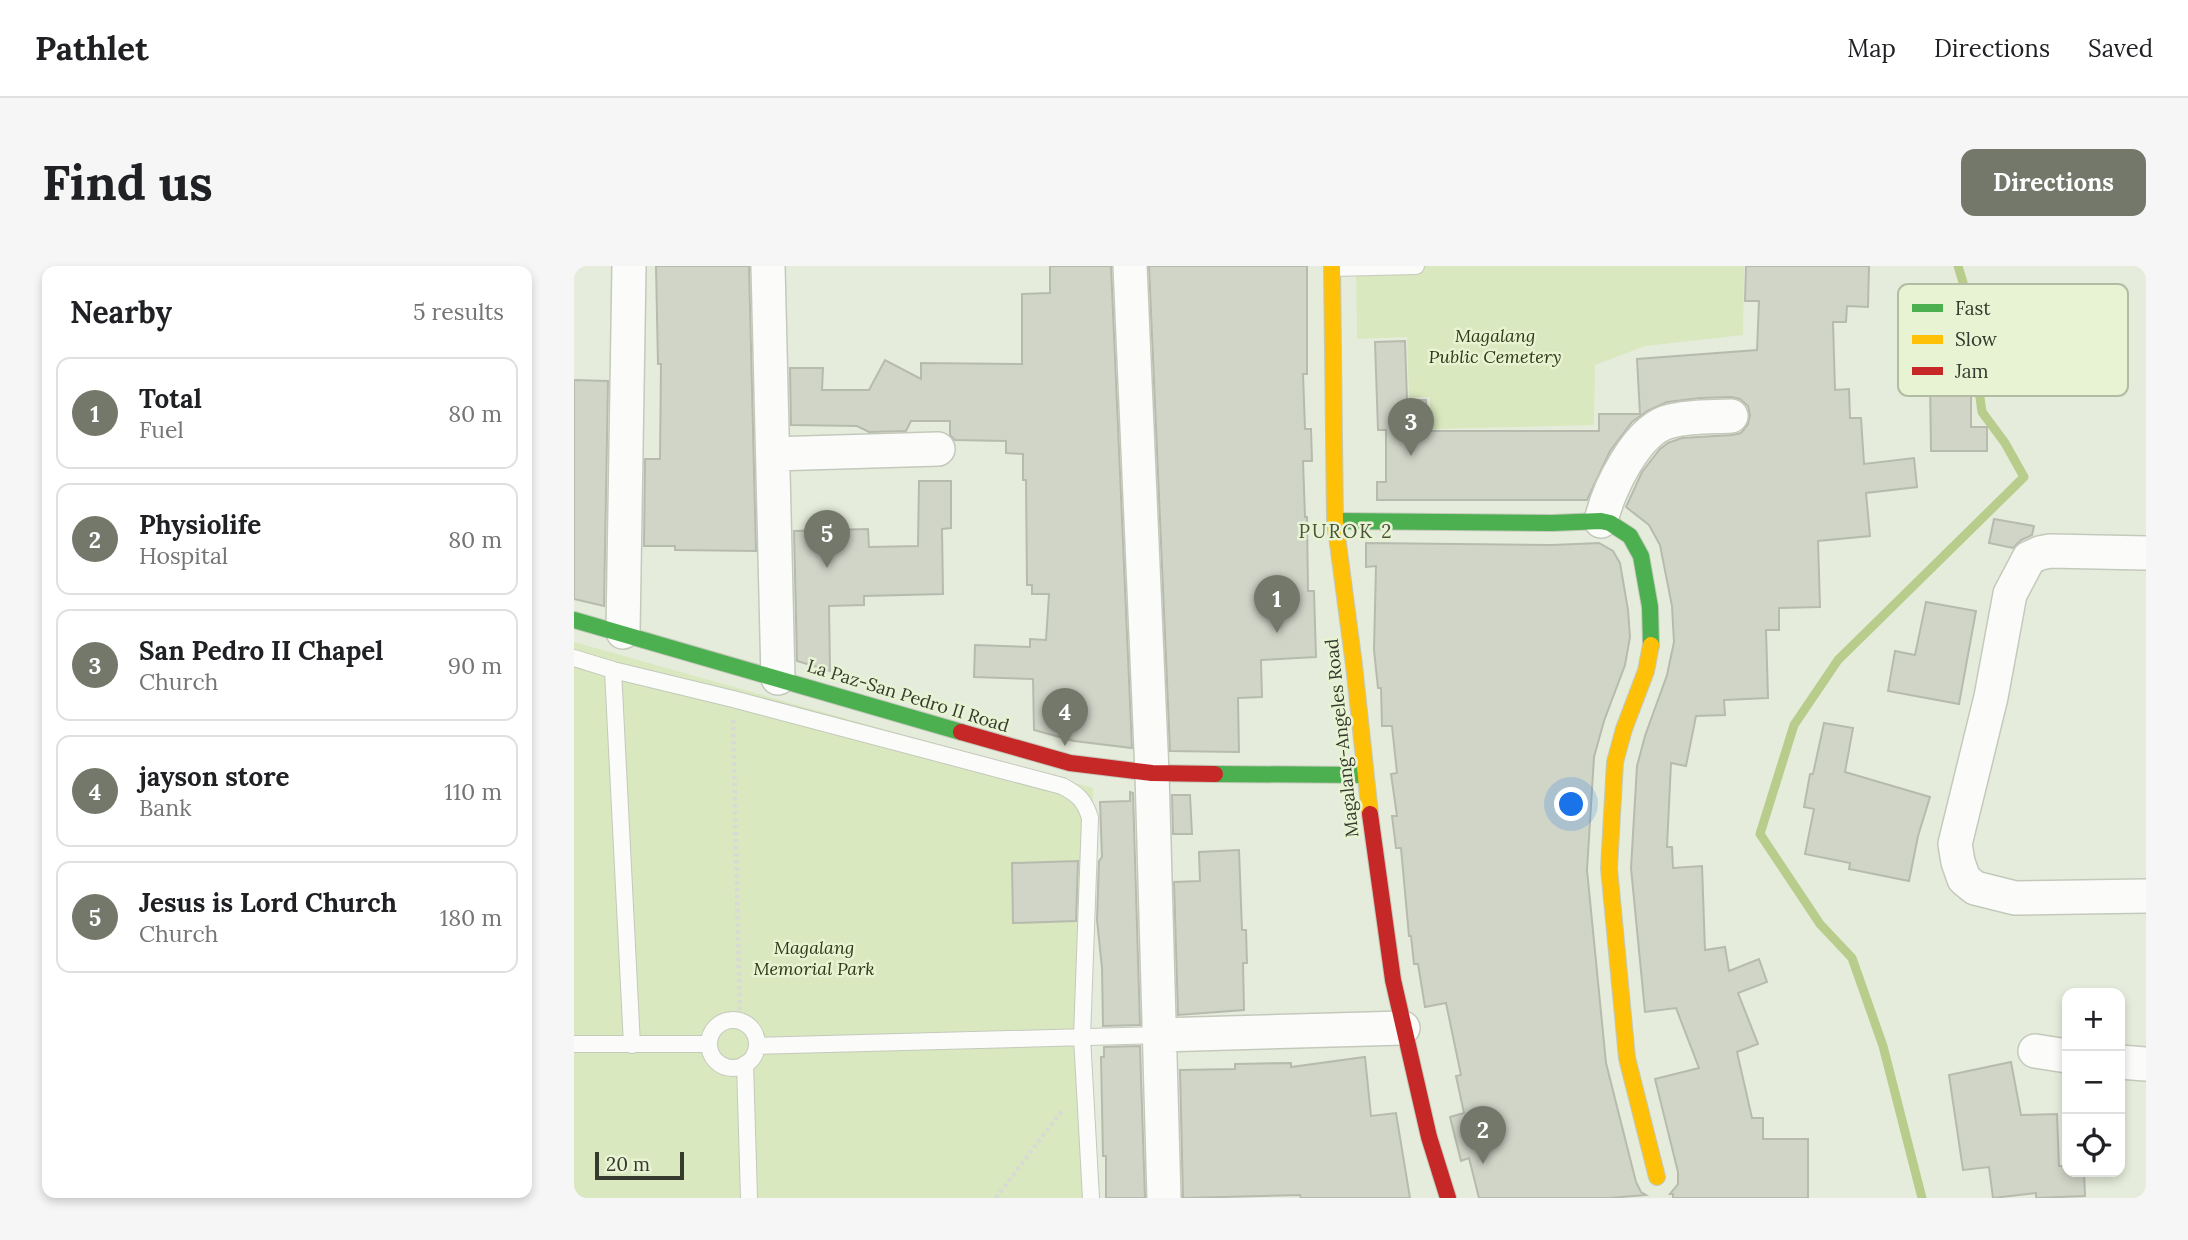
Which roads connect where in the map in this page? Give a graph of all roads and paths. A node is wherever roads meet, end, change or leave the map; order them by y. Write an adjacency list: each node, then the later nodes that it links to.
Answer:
1 (629, 266): 13 (street)
2 (768, 266): 8 (street)
3 (1130, 266): 18 (street)
4 (1416, 266): 5 (lane)
5 (1332, 267): 9 (street, Magalang-Angeles Road)
6 (1731, 416): 10 (street)
7 (938, 449): 8 (street)
8 (773, 454): 16 (street)
9 (1335, 521): 10 (street); 19 (street, Magalang-Angeles Road)
10 (1601, 521): 33 (street)
11 (2146, 552): 20 (street)
12 (574, 620): 13 (street, La Paz-San Pedro II Road)
13 (622, 632): 16 (street, La Paz-San Pedro II Road)
14 (574, 658): 15 (lane)
15 (613, 670): 17 (lane); 27 (lane)
16 (778, 678): 18 (street, La Paz-San Pedro II Road)
17 (733, 698): 21 (path); 24 (lane)
18 (1152, 773): 19 (street, La Paz-San Pedro II Road); 23 (street)
19 (1364, 775): 22 (street, Magalang-Angeles Road)
20 (2146, 896)
21 (740, 1020): 26 (lane); 28 (lane)
22 (1403, 1028): 23 (street); 38 (street, Magalang-Angeles Road)
23 (1160, 1035): 24 (lane); 37 (street)
24 (1082, 1037): 28 (lane); 32 (lane)
25 (574, 1044): 27 (lane)
26 (709, 1044): 27 (lane); 30 (lane)
27 (632, 1045)
28 (757, 1046): 30 (lane)
29 (2125, 1062): 31 (street)
30 (745, 1064): 34 (lane)
31 (2146, 1064)
32 (1085, 1080): 35 (path); 36 (lane)
33 (1657, 1177)
34 (748, 1198)
35 (996, 1198)
36 (1091, 1198)
37 (1164, 1198)
38 (1448, 1198)

